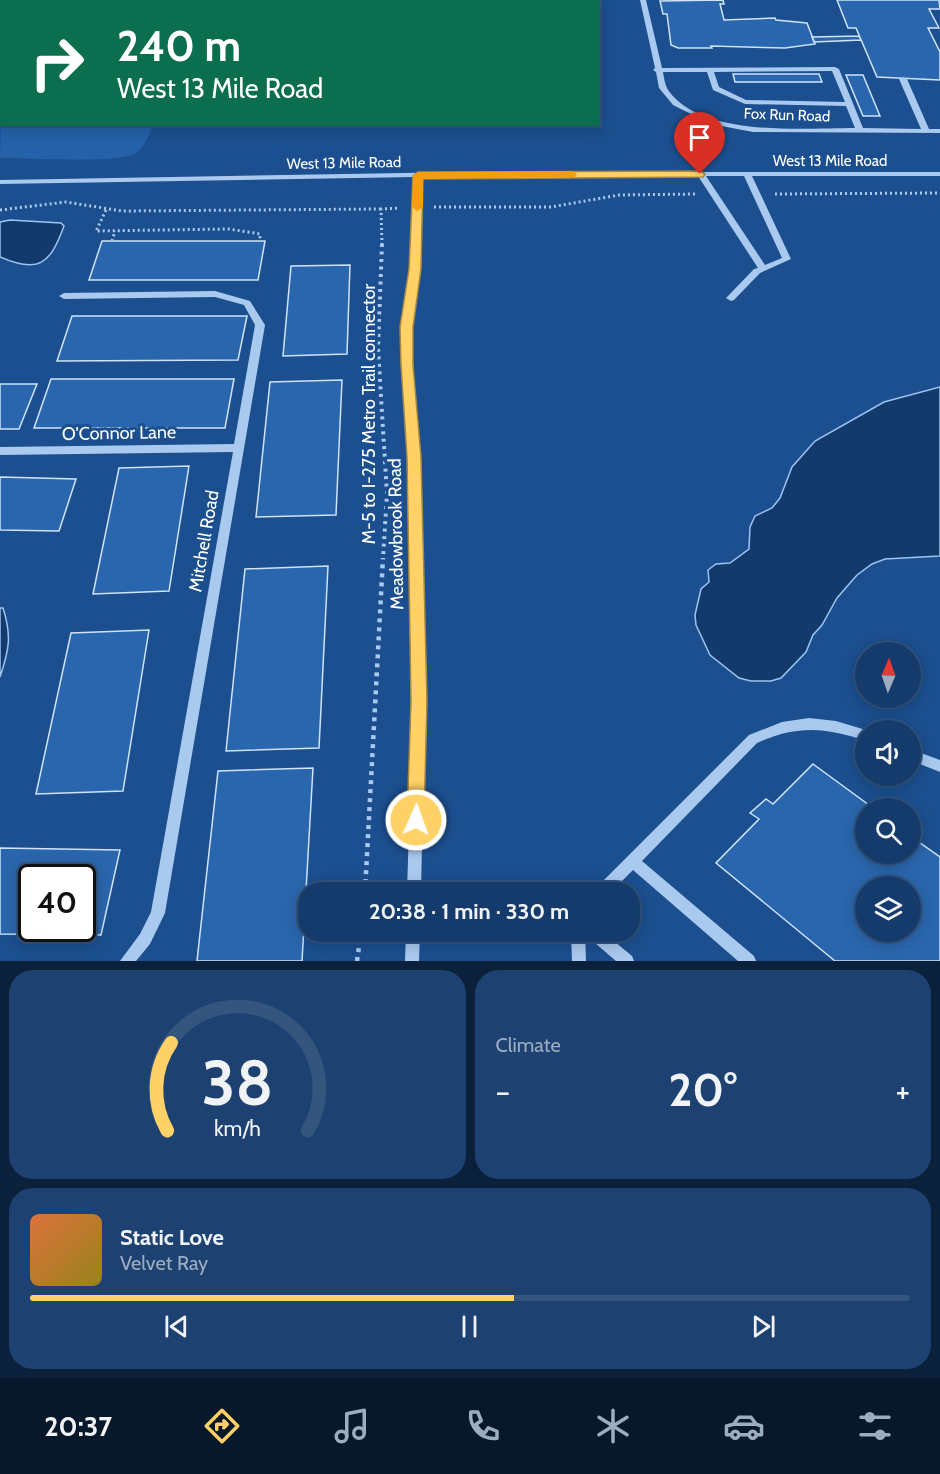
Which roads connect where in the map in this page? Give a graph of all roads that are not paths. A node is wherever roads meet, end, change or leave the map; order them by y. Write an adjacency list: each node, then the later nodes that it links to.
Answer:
1 (643, 0): 2 (street, Fox Run Road)
2 (657, 70): 3 (street); 6 (street, Fox Run Road)
3 (710, 70): 5 (street); 5 (street)
4 (903, 79): 7 (street)
5 (849, 104): 6 (street)
6 (860, 130): 7 (street, Fox Run Road)
7 (926, 131): 8 (street, Fox Run Road)
8 (940, 131)
9 (700, 174): 10 (street, West 13 Mile Road); 12 (street, West 13 Mile Road); 14 (street)
10 (747, 174): 11 (street, West 13 Mile Road); 14 (street)
11 (940, 174)
12 (418, 176): 13 (street, West 13 Mile Road); 23 (street, Meadowbrook Road)
13 (0, 182)
14 (763, 269): 16 (street)
15 (64, 296): 17 (street, Mitchell Road)
16 (731, 298)
17 (238, 448): 18 (street, O'Connor Lane); 28 (street, Mitchell Road)
18 (0, 452)
19 (855, 732): 22 (street)
20 (921, 758): 21 (street)
21 (940, 765)
22 (633, 861): 24 (street); 32 (street)
23 (414, 882)
24 (612, 882)
25 (413, 942): 29 (street)
26 (578, 942): 30 (street)
27 (605, 942): 31 (street)
28 (127, 961)
29 (412, 961)
30 (579, 961)
31 (627, 961)
32 (750, 961)

